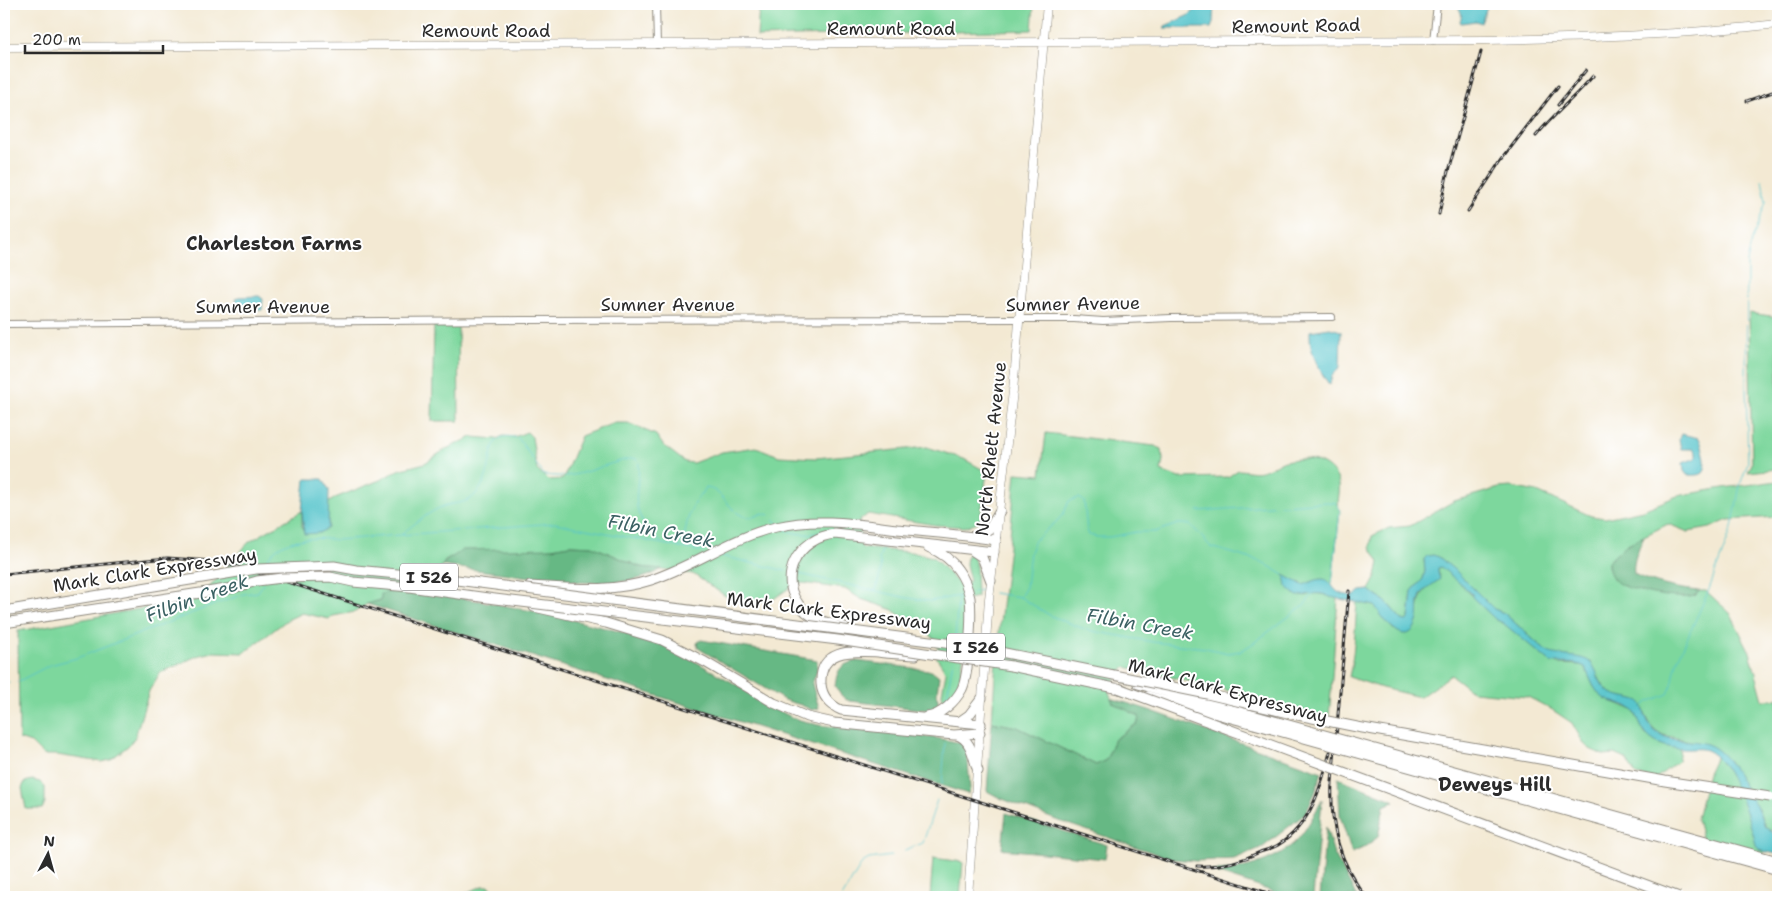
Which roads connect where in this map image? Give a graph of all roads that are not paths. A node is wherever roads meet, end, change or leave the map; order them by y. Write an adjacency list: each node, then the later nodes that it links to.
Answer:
1 (656, 4): 7 (street)
2 (1047, 4): 6 (main road, North Rhett Avenue)
3 (1437, 4): 5 (street)
4 (1778, 24): 5 (main road, Remount Road)
5 (1433, 41): 6 (main road, Remount Road)
6 (1044, 43): 7 (main road, Remount Road); 10 (main road, North Rhett Avenue)
7 (657, 45): 8 (main road, Remount Road)
8 (4, 47)
9 (1332, 317): 10 (street, Sumner Avenue)
10 (1020, 320): 11 (street, Sumner Avenue); 12 (main road, North Rhett Avenue)
11 (4, 324)
12 (1000, 511): 13 (highway); 14 (main road, North Rhett Avenue)
13 (973, 537): 14 (highway); 19 (highway, bridge)
14 (996, 540): 17 (main road, North Rhett Avenue)
15 (914, 542): 16 (highway); 23 (highway, bridge); 28 (highway)
16 (966, 549): 17 (highway); 18 (highway)
17 (994, 552): 18 (main road, North Rhett Avenue)
18 (991, 581): 27 (main road, North Rhett Avenue)
19 (480, 583): 21 (highway, Mark Clark Expressway / I 526, bridge); 23 (highway, Mark Clark Expressway / I 526, bridge)
20 (494, 599): 22 (highway, Mark Clark Expressway / I 526, bridge); 24 (highway, Mark Clark Expressway / I 526, bridge); 31 (highway, bridge)
21 (4, 611)
22 (4, 624)
23 (855, 630): 25 (highway, Mark Clark Expressway / I 526, bridge)
24 (964, 658): 26 (highway, Mark Clark Expressway / I 526, bridge); 28 (highway, bridge)
25 (1095, 671): 33 (highway, bridge); 34 (highway, Mark Clark Expressway / I 526, bridge)
26 (1118, 688): 35 (highway, Mark Clark Expressway / I 526, bridge); 37 (highway, bridge)
27 (982, 698): 29 (highway); 30 (main road, North Rhett Avenue)
28 (921, 718): 29 (highway)
29 (959, 722): 30 (highway)
30 (980, 729): 31 (highway); 32 (main road, North Rhett Avenue)
31 (954, 735): 32 (highway)
32 (978, 771): 36 (main road, North Rhett Avenue)
33 (1774, 798)
34 (1778, 861)
35 (1778, 870)
36 (968, 897)
37 (1680, 897)

